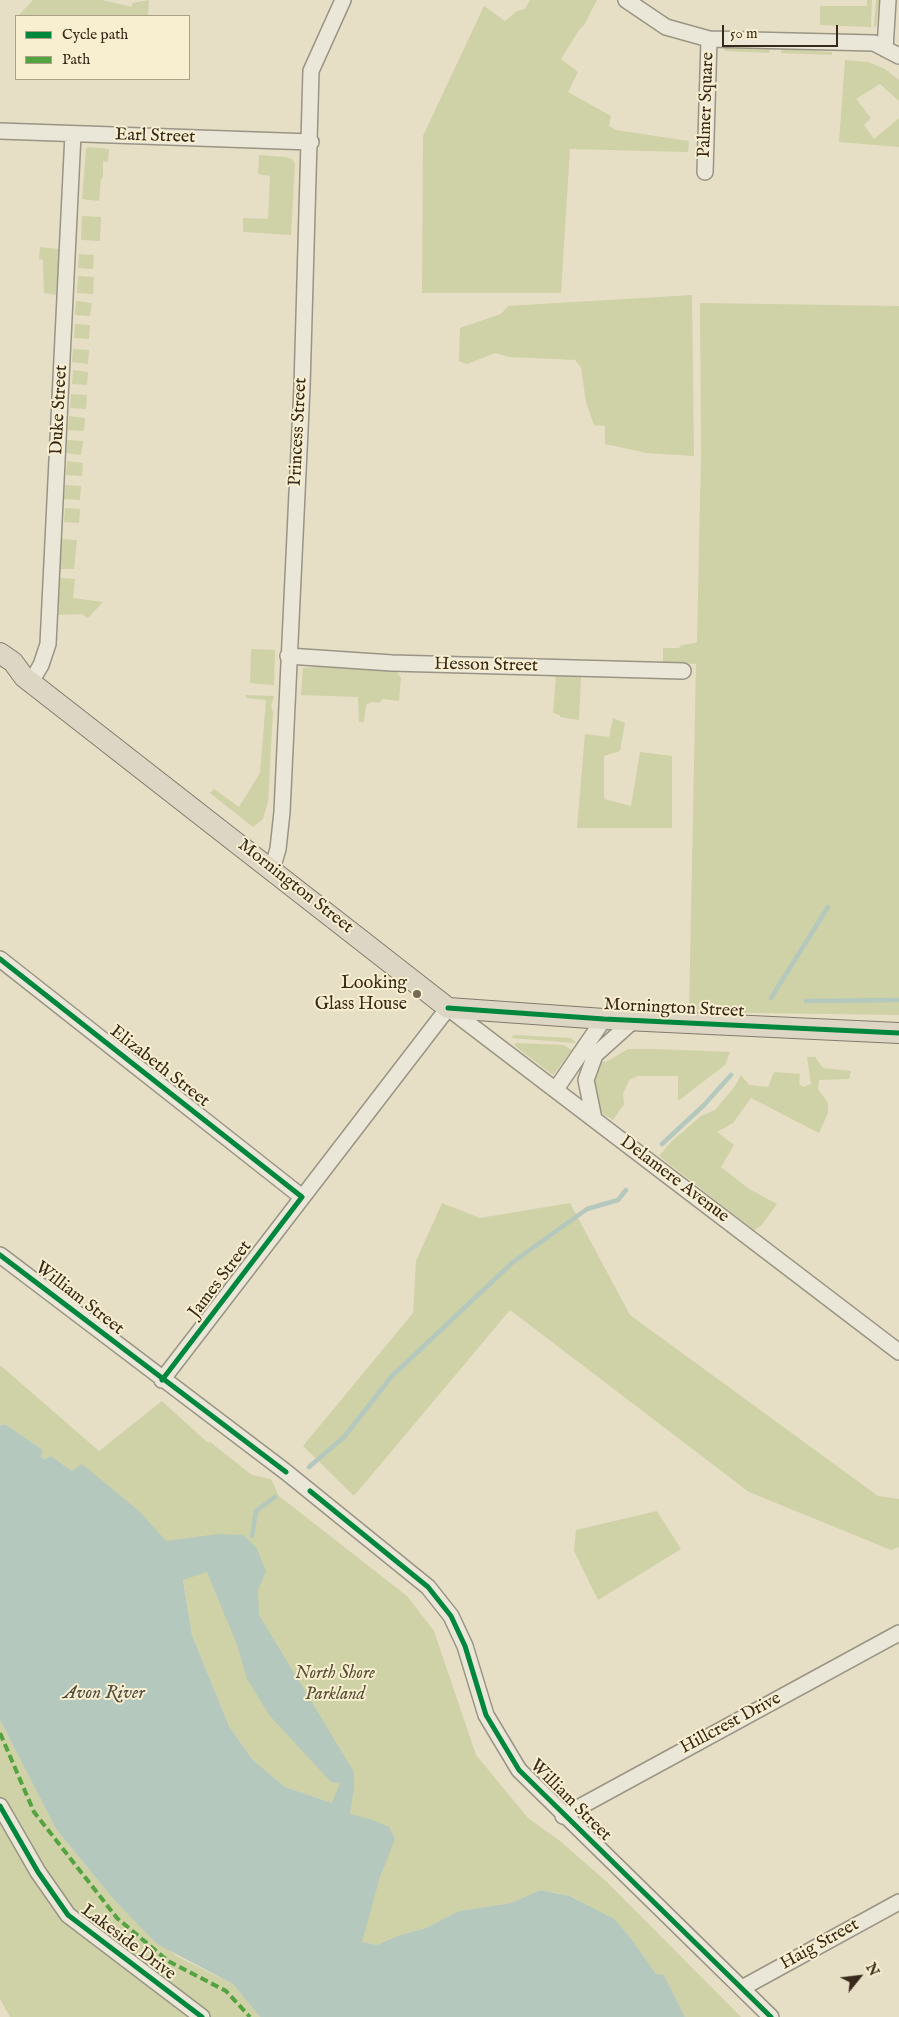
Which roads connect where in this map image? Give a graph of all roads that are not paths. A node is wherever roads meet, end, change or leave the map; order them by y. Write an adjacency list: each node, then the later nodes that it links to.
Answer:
1 (343, 0): 9 (street, Princess Street)
2 (626, 0): 4 (street)
3 (888, 0): 5 (street)
4 (709, 39): 5 (street); 10 (street, Palmer Square)
5 (885, 48): 6 (street)
6 (899, 56)
7 (0, 131): 8 (street, Earl Street)
8 (73, 134): 9 (street, Earl Street); 14 (street, Duke Street)
9 (310, 142): 12 (street, Princess Street)
10 (705, 172)
11 (0, 653): 14 (main road, Mornington Street)
12 (288, 656): 13 (street, Hesson Street); 15 (street, Princess Street)
13 (683, 671)
14 (31, 682): 15 (main road, Mornington Street)
15 (272, 869): 17 (main road, Mornington Street)
16 (0, 959): 23 (street, Elizabeth Street)
17 (448, 1008): 18 (main road, Mornington Street); 21 (street, Delamere Avenue); 23 (street, James Street)
18 (604, 1019): 19 (main road, Mornington Street); 21 (street)
19 (634, 1020): 20 (main road, Mornington Street); 22 (street)
20 (899, 1033)
21 (556, 1090): 22 (street, Delamere Avenue)
22 (594, 1119): 25 (street, Delamere Avenue)
23 (302, 1197): 26 (street, James Street)
24 (0, 1255): 26 (street, William Street)
25 (899, 1352)
26 (162, 1380): 29 (street, William Street)
27 (899, 1634): 29 (street, Hillcrest Drive)
28 (0, 1806): 32 (street, Lakeside Drive)
29 (563, 1816): 31 (street, William Street)
30 (899, 1902): 31 (street, Haig Street)
31 (742, 1988): 33 (street, William Street)
32 (202, 2017)
33 (771, 2017)

